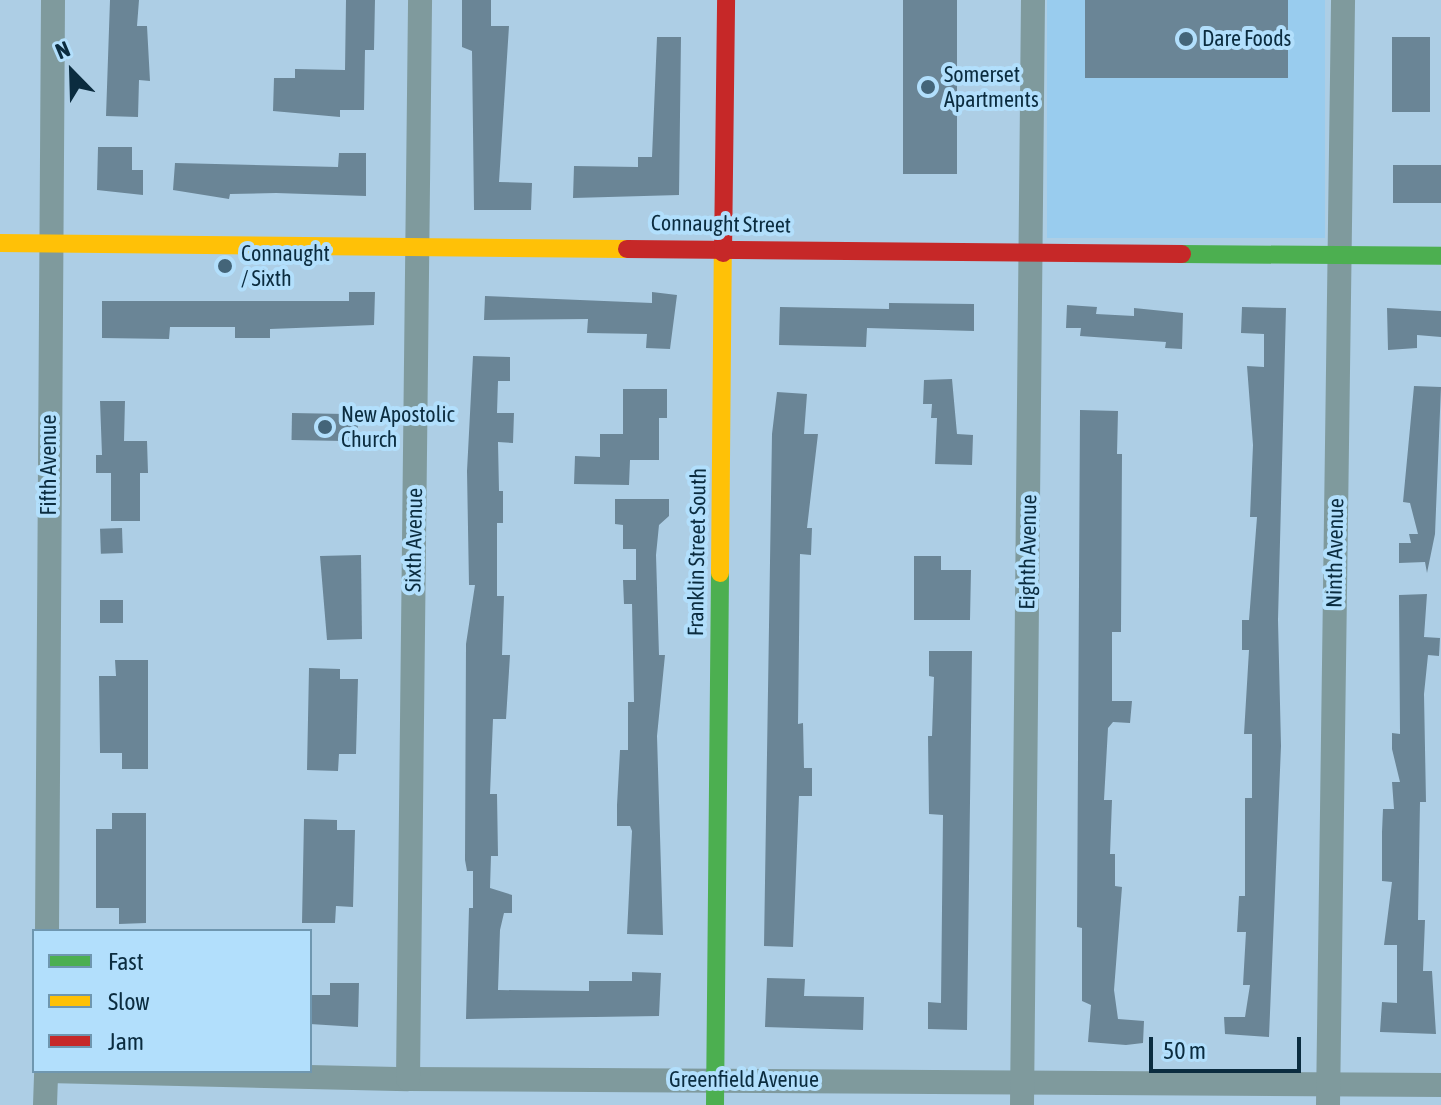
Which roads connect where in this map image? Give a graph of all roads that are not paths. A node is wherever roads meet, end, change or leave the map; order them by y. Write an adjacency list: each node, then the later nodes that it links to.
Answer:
1 (53, 0): 7 (street, Fifth Avenue)
2 (420, 0): 8 (street, Sixth Avenue)
3 (726, 0): 9 (street, Franklin Street South)
4 (1033, 0): 10 (street, Eighth Avenue)
5 (1343, 0): 11 (street, Ninth Avenue)
6 (0, 243): 7 (street, Connaught Street)
7 (50, 243): 8 (street, Connaught Street); 13 (street, Fifth Avenue)
8 (417, 243): 9 (street, Connaught Street); 16 (street, Sixth Avenue)
9 (724, 248): 10 (street, Connaught Street); 17 (street, Franklin Street South)
10 (1031, 251): 11 (street, Connaught Street); 19 (street, Eighth Avenue)
11 (1339, 254): 12 (street, Connaught Street); 20 (street, Ninth Avenue)
12 (1441, 256)
13 (47, 929)
14 (47, 1073): 21 (street)
15 (137, 1073): 16 (street, Greenfield Avenue)
16 (408, 1079): 17 (street, Greenfield Avenue)
17 (715, 1079): 19 (street, Greenfield Avenue); 22 (street, Franklin Street South)
18 (1441, 1085): 20 (street, Greenfield Avenue)
19 (1022, 1093): 20 (street, Greenfield Avenue)
20 (1328, 1094)
21 (45, 1105)
22 (715, 1105)

